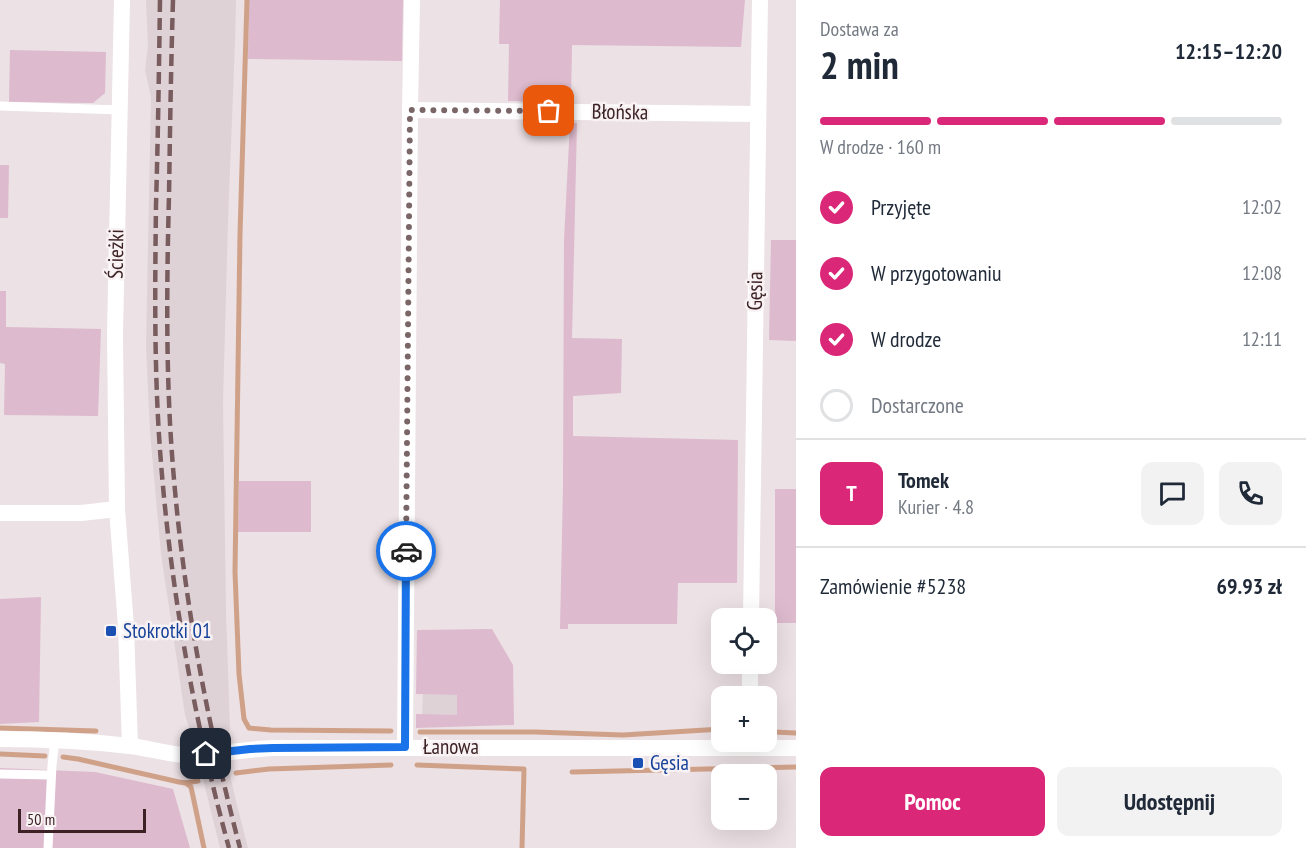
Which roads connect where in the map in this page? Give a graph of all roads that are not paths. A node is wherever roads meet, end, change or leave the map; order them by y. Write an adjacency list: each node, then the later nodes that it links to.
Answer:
1 (122, 0): 5 (street, Ścieżki)
2 (412, 0): 6 (street)
3 (760, 0): 7 (street, Gęsia)
4 (0, 106): 5 (lane)
5 (120, 110): 8 (street, Ścieżki)
6 (410, 110): 7 (street, Błońska); 16 (street)
7 (758, 114): 10 (street, Gęsia)
8 (117, 509): 9 (street); 14 (street, Ścieżki)
9 (0, 513)
10 (751, 608)
11 (0, 739): 12 (street, Łanowa)
12 (55, 740): 14 (street, Łanowa); 19 (lane)
13 (711, 745): 16 (street, Łanowa)
14 (130, 746): 16 (street, Łanowa)
15 (777, 746): 17 (street, Łanowa)
16 (405, 747)
17 (796, 748)
18 (0, 774): 19 (lane)
19 (51, 775): 20 (lane)
20 (48, 848)

